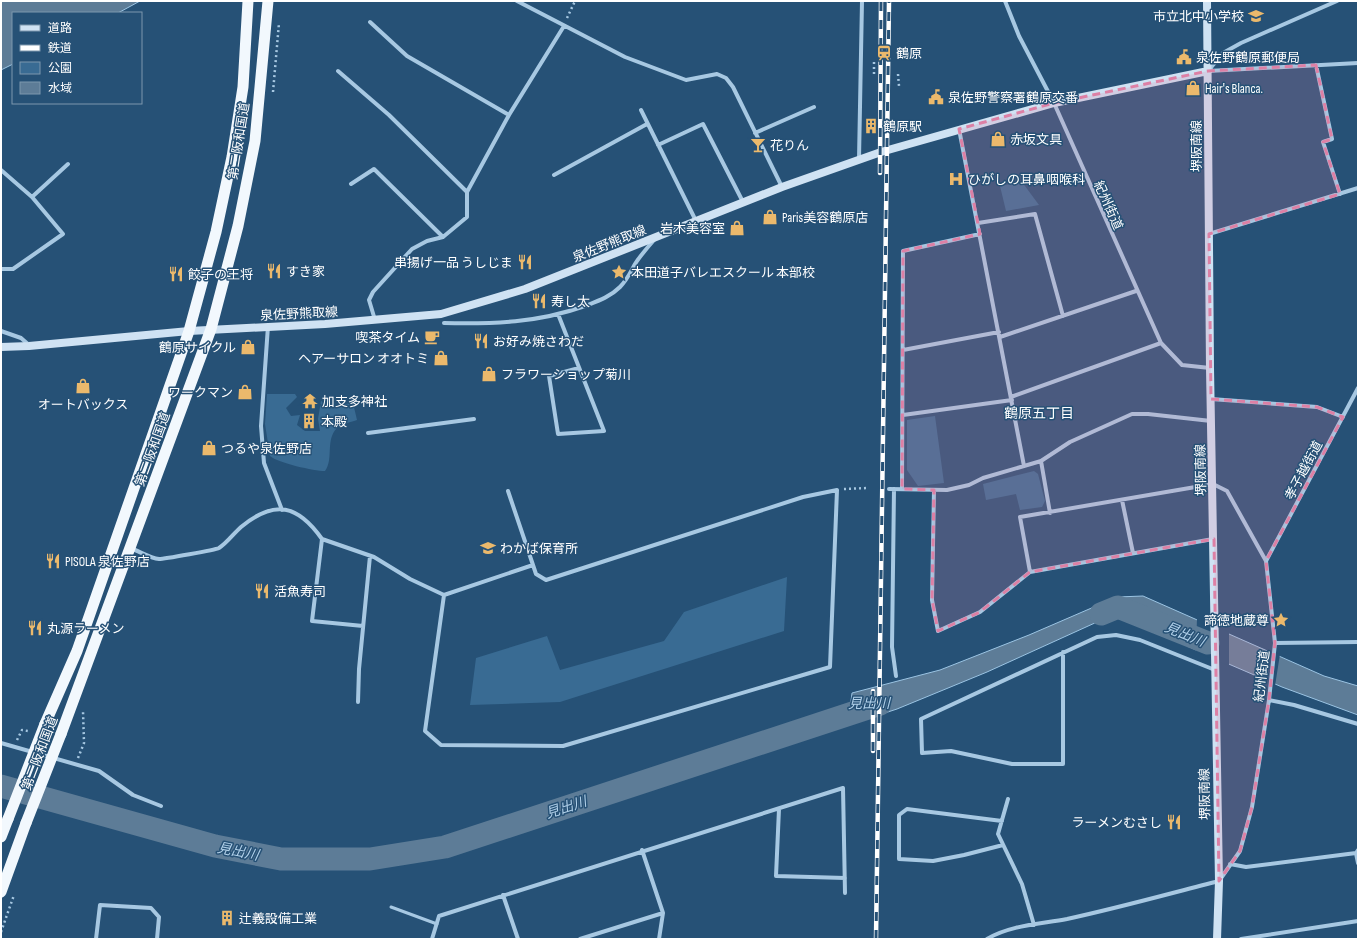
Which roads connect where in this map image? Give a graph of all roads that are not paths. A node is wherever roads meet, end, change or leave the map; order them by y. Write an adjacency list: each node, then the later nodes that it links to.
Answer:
1 (248, 1): 47 (highway, 第二阪和国道)
2 (268, 1): 46 (highway, 第二阪和国道)
3 (517, 1): 9 (street)
4 (862, 1): 22 (street)
5 (1005, 1): 14 (street, 紀州街道)
6 (1207, 1): 13 (main road, 堺阪南線)
7 (1337, 1): 13 (street)
8 (370, 22): 17 (street)
9 (564, 26): 17 (street); 20 (street)
10 (1358, 63): 11 (street)
11 (1316, 65): 13 (street); 30 (street)
12 (338, 71): 29 (street)
13 (1208, 71): 14 (main road, 泉佐野熊取線); 36 (main road, 堺阪南線)
14 (1054, 104): 19 (main road, 泉佐野熊取線); 40 (street, 紀州街道)
15 (814, 106): 20 (street)
16 (641, 110): 18 (street)
17 (509, 115): 29 (street)
18 (647, 124): 21 (street); 25 (street)
19 (959, 129): 22 (main road, 泉佐野熊取線); 34 (street)
20 (756, 133): 27 (street)
21 (658, 145): 32 (street); 33 (street)
22 (859, 160): 27 (main road, 泉佐野熊取線)
23 (68, 164): 31 (street)
24 (1, 170): 31 (street)
25 (554, 175)
26 (351, 184): 37 (street)
27 (782, 187): 32 (main road, 泉佐野熊取線)
28 (1358, 188): 30 (street)
29 (467, 192): 37 (street)
30 (1340, 194): 36 (street)
31 (32, 197): 39 (street)
32 (743, 202): 33 (main road, 泉佐野熊取線)
33 (696, 221): 38 (main road, 泉佐野熊取線)
34 (978, 224): 35 (street); 42 (street)
35 (980, 234): 49 (street); 53 (street)
36 (1209, 234): 55 (main road, 堺阪南線)
37 (443, 237): 43 (street)
38 (657, 237): 41 (street); 43 (main road, 泉佐野熊取線)
39 (1, 269)
40 (1136, 291): 42 (street); 50 (street, 紀州街道)
41 (558, 314): 44 (street); 54 (street)
42 (1062, 316): 49 (street)
43 (376, 320): 45 (main road, 泉佐野熊取線)
44 (444, 323)
45 (268, 326): 46 (main road, 泉佐野熊取線); 71 (street)
46 (211, 329): 47 (main road, 泉佐野熊取線); 75 (highway, 第二阪和国道)
47 (189, 331): 51 (main road, 泉佐野熊取線); 96 (highway, 第二阪和国道, bridge)
48 (1, 332): 51 (street)
49 (1000, 335): 53 (street); 57 (street)
50 (1161, 343): 55 (street, 紀州街道); 57 (street)
51 (29, 346): 52 (main road, 泉佐野熊取線)
52 (1, 347)
53 (903, 350): 59 (street)
54 (579, 368): 54 (street)
55 (1210, 368): 58 (main road, 堺阪南線)
56 (1358, 388): 60 (street, 孝子越街道)
57 (1011, 399): 59 (street); 65 (street)
58 (1211, 399): 60 (street); 62 (main road, 堺阪南線)
59 (903, 415): 67 (street)
60 (1343, 417): 78 (street, 孝子越街道)
61 (474, 419): 63 (street)
62 (1211, 421): 64 (street); 66 (main road, 堺阪南線)
63 (368, 432)
64 (1041, 461): 65 (street); 72 (street)
65 (1024, 466): 68 (street)
66 (1213, 484): 70 (street); 74 (main road, 堺阪南線); 78 (street, 紀州街道)
67 (902, 489): 68 (street); 87 (street)
68 (934, 490): 80 (street)
69 (508, 491): 79 (street)
70 (1122, 500): 72 (street); 76 (street)
71 (282, 510): 73 (street); 75 (street)
72 (1050, 513): 80 (street)
73 (322, 539): 77 (street); 82 (street)
74 (1214, 539): 76 (street); 86 (main road, 堺阪南線)
75 (130, 548): 104 (highway, 第二阪和国道, bridge)
76 (1133, 553): 80 (street)
77 (370, 556): 81 (street); 82 (street)
78 (1266, 561): 84 (street, 紀州街道)
79 (533, 565): 81 (street); 81 (street)
80 (1030, 572)
81 (444, 594)
82 (363, 626): 89 (street)
83 (1358, 642): 84 (street)
84 (1275, 643): 88 (street, 紀州街道)
85 (1063, 652): 85 (street); 86 (street)
86 (1215, 668): 103 (main road, 堺阪南線)
87 (896, 676)
88 (1269, 700): 90 (street); 100 (street, 紀州街道)
89 (358, 702)
90 (1358, 724)
91 (1, 743): 93 (street)
92 (1008, 799): 95 (street)
93 (161, 806)
94 (779, 809): 98 (street); 102 (street); 102 (street)
95 (1002, 820): 97 (street); 97 (street)
96 (1, 837)
97 (1003, 845): 111 (street)
98 (642, 850): 106 (street); 108 (street)
99 (1357, 851): 100 (street); 101 (street)
100 (1230, 864): 103 (street, 紀州街道)
101 (1358, 864)
102 (845, 878): 105 (street)
103 (1218, 881): 111 (street); 119 (main road, 堺阪南線)
104 (1, 892)
105 (845, 893)
106 (503, 895): 110 (street); 115 (street)
107 (391, 907): 110 (lane)
108 (663, 913): 116 (street); 117 (street)
109 (1358, 921): 120 (street)
110 (437, 924): 114 (street)
111 (1034, 925): 118 (street)
112 (96, 939): 113 (street)
113 (157, 939)
114 (432, 939)
115 (518, 939)
116 (580, 939)
117 (659, 939)
118 (987, 939)
119 (1217, 939)
120 (1241, 939)

